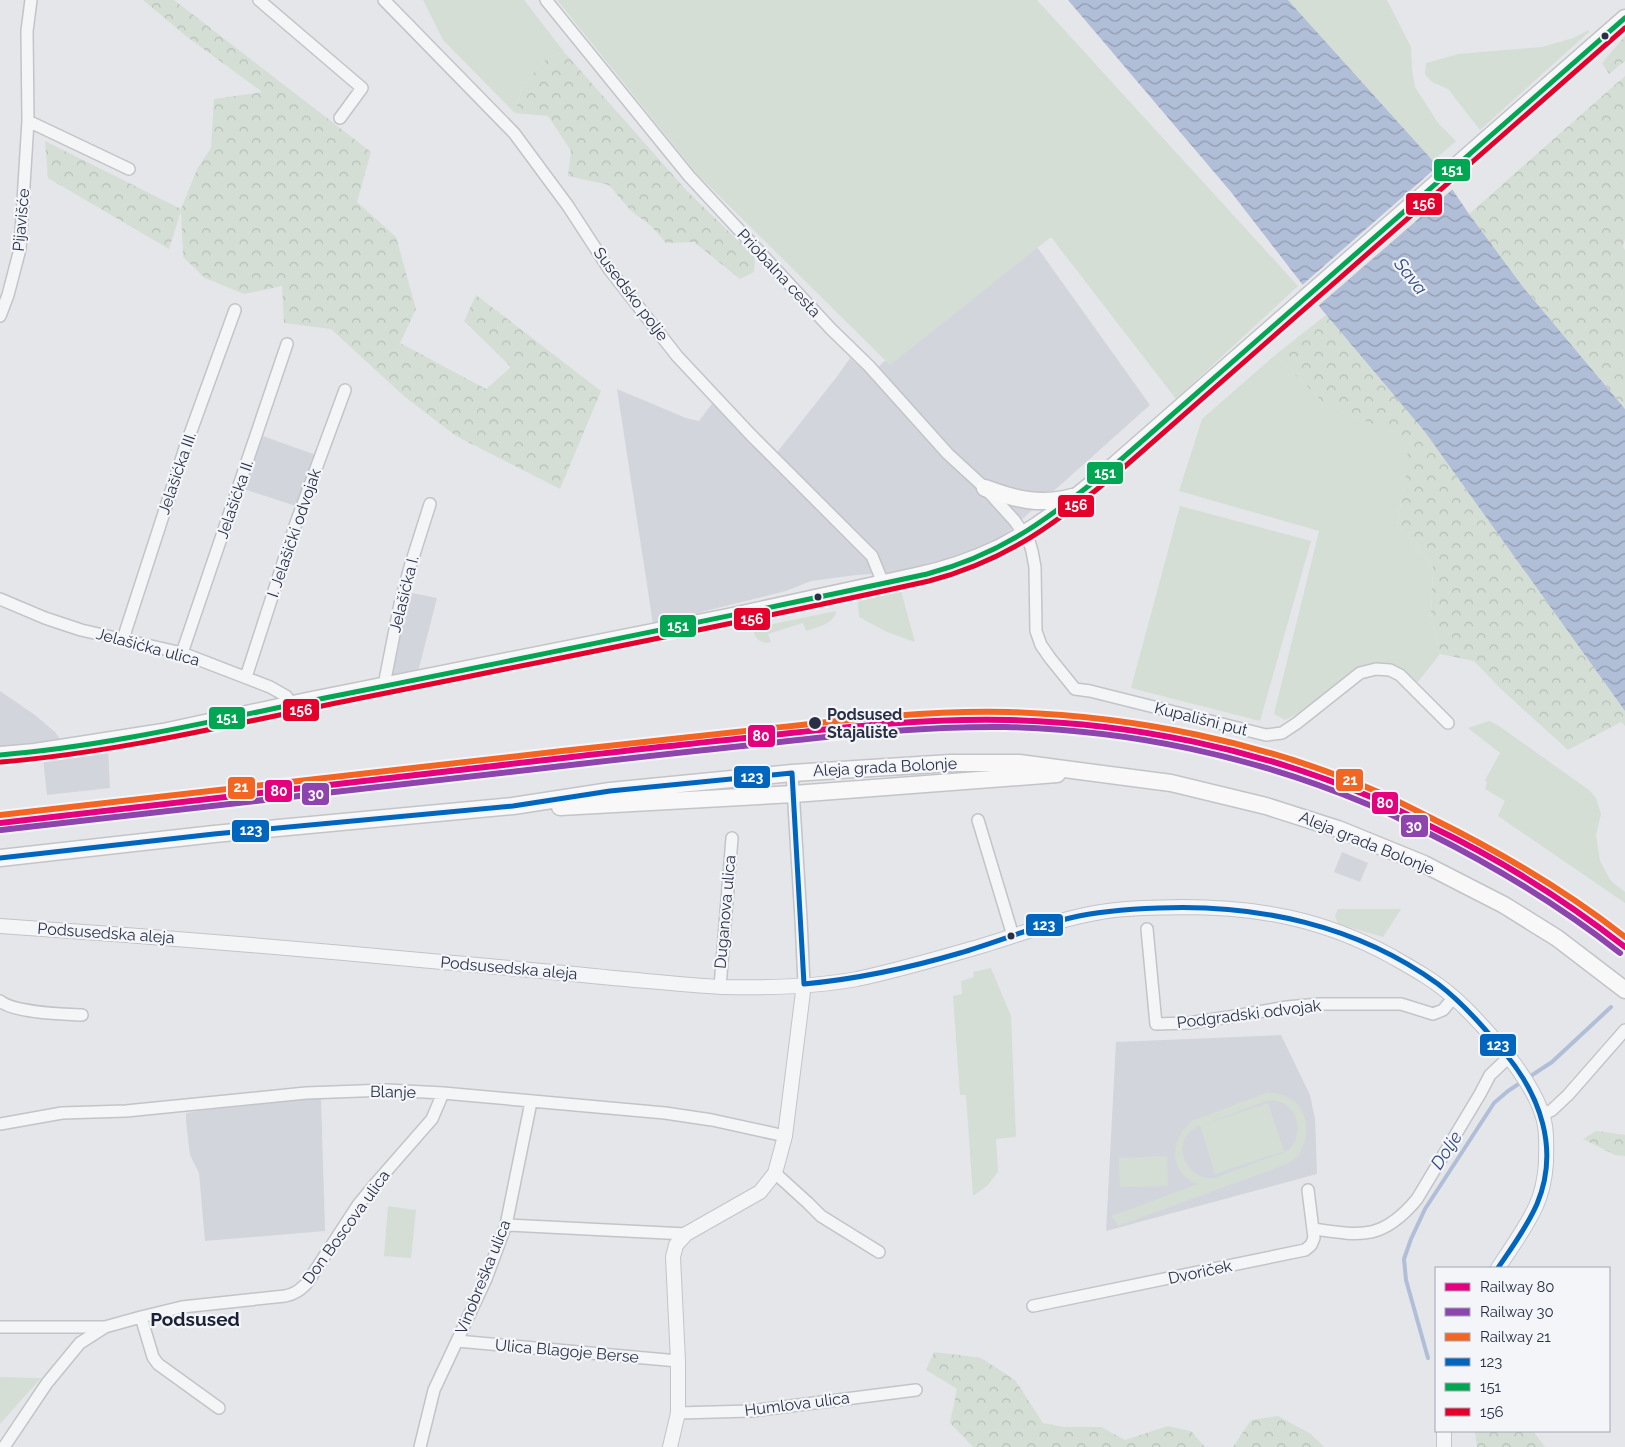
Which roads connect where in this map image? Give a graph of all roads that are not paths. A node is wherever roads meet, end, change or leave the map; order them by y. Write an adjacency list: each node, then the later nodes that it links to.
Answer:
1 (31, 0): 7 (street, Pijavišće)
2 (259, 0): 6 (street)
3 (384, 0): 17 (street, Susedsko polje)
4 (546, 0): 13 (street, Priobalna cesta)
5 (1625, 18): 14 (main road)
6 (340, 118)
7 (28, 122): 8 (street); 10 (street, Pijavišće)
8 (129, 169)
9 (235, 310): 19 (street, Jelašićka III.)
10 (0, 316)
11 (287, 344): 20 (street, Jelašićka II.)
12 (345, 390): 21 (street, I. Jelašički odvojak)
13 (985, 488): 14 (main road); 16 (street, Priobalna cesta)
14 (1079, 495): 16 (main road)
15 (430, 504): 22 (street, Jelašićka I.)
16 (1026, 538): 17 (main road); 24 (street, Kupališni put)
17 (884, 583): 22 (main road)
18 (0, 599): 19 (street, Jelašićka ulica)
19 (124, 639): 20 (street, Jelašićka ulica)
20 (182, 653): 21 (street, Jelašićka ulica)
21 (246, 678): 23 (street, Jelašićka ulica)
22 (384, 686): 23 (main road)
23 (292, 704): 25 (main road)
24 (1448, 723)
25 (0, 755)
26 (1079, 771): 27 (main road, Aleja grada Bolonje); 28 (main road, Aleja grada Bolonje); 38 (main road, Aleja grada Bolonje)
27 (792, 773): 28 (street); 29 (main road, Aleja grada Bolonje)
28 (794, 794): 29 (main road, Aleja grada Bolonje); 36 (street)
29 (513, 806): 32 (main road, Aleja grada Bolonje)
30 (978, 820): 35 (street)
31 (732, 838): 37 (street, Duganova ulica)
32 (0, 858)
33 (0, 926): 37 (street, Podsusedska aleja)
34 (1147, 929): 39 (street, Podgradski odvojak)
35 (1013, 936): 36 (street, Podsusedska aleja); 39 (street, Podsusedska aleja)
36 (804, 984): 37 (street, Podsusedska aleja); 48 (street)
37 (720, 986)
38 (1625, 990)
39 (1454, 997): 43 (street, Podsusedska aleja)
40 (0, 1001): 41 (street)
41 (82, 1015)
42 (1625, 1030): 46 (street)
43 (1509, 1057): 46 (street, Podsusedska aleja); 52 (street)
44 (443, 1093): 45 (street, Blanje); 47 (street, Blanje); 57 (street, Don Boscova ulica)
45 (531, 1102): 48 (street, Blanje); 51 (street, Vinobreška ulica)
46 (1542, 1115): 55 (street, Podsusedska aleja)
47 (0, 1124)
48 (785, 1136): 49 (street)
49 (776, 1174): 53 (street); 54 (street)
50 (1308, 1190): 52 (street)
51 (506, 1225): 53 (street); 60 (street, Vinobreška ulica)
52 (1314, 1229): 56 (street, Dvoriček)
53 (686, 1234): 61 (street)
54 (879, 1252)
55 (1499, 1267)
56 (1033, 1306)
57 (140, 1317): 59 (street, Don Boscova ulica); 63 (street)
58 (0, 1327): 59 (street)
59 (105, 1327): 65 (street, Don Boscova ulica)
60 (457, 1341): 61 (street, Ulica Blagoje Berse); 66 (street, Vinobreška ulica)
61 (678, 1361): 64 (street)
62 (916, 1390): 64 (street, Humlova ulica)
63 (219, 1408)
64 (678, 1414): 67 (street)
65 (4, 1447)
66 (420, 1447)
67 (670, 1447)

